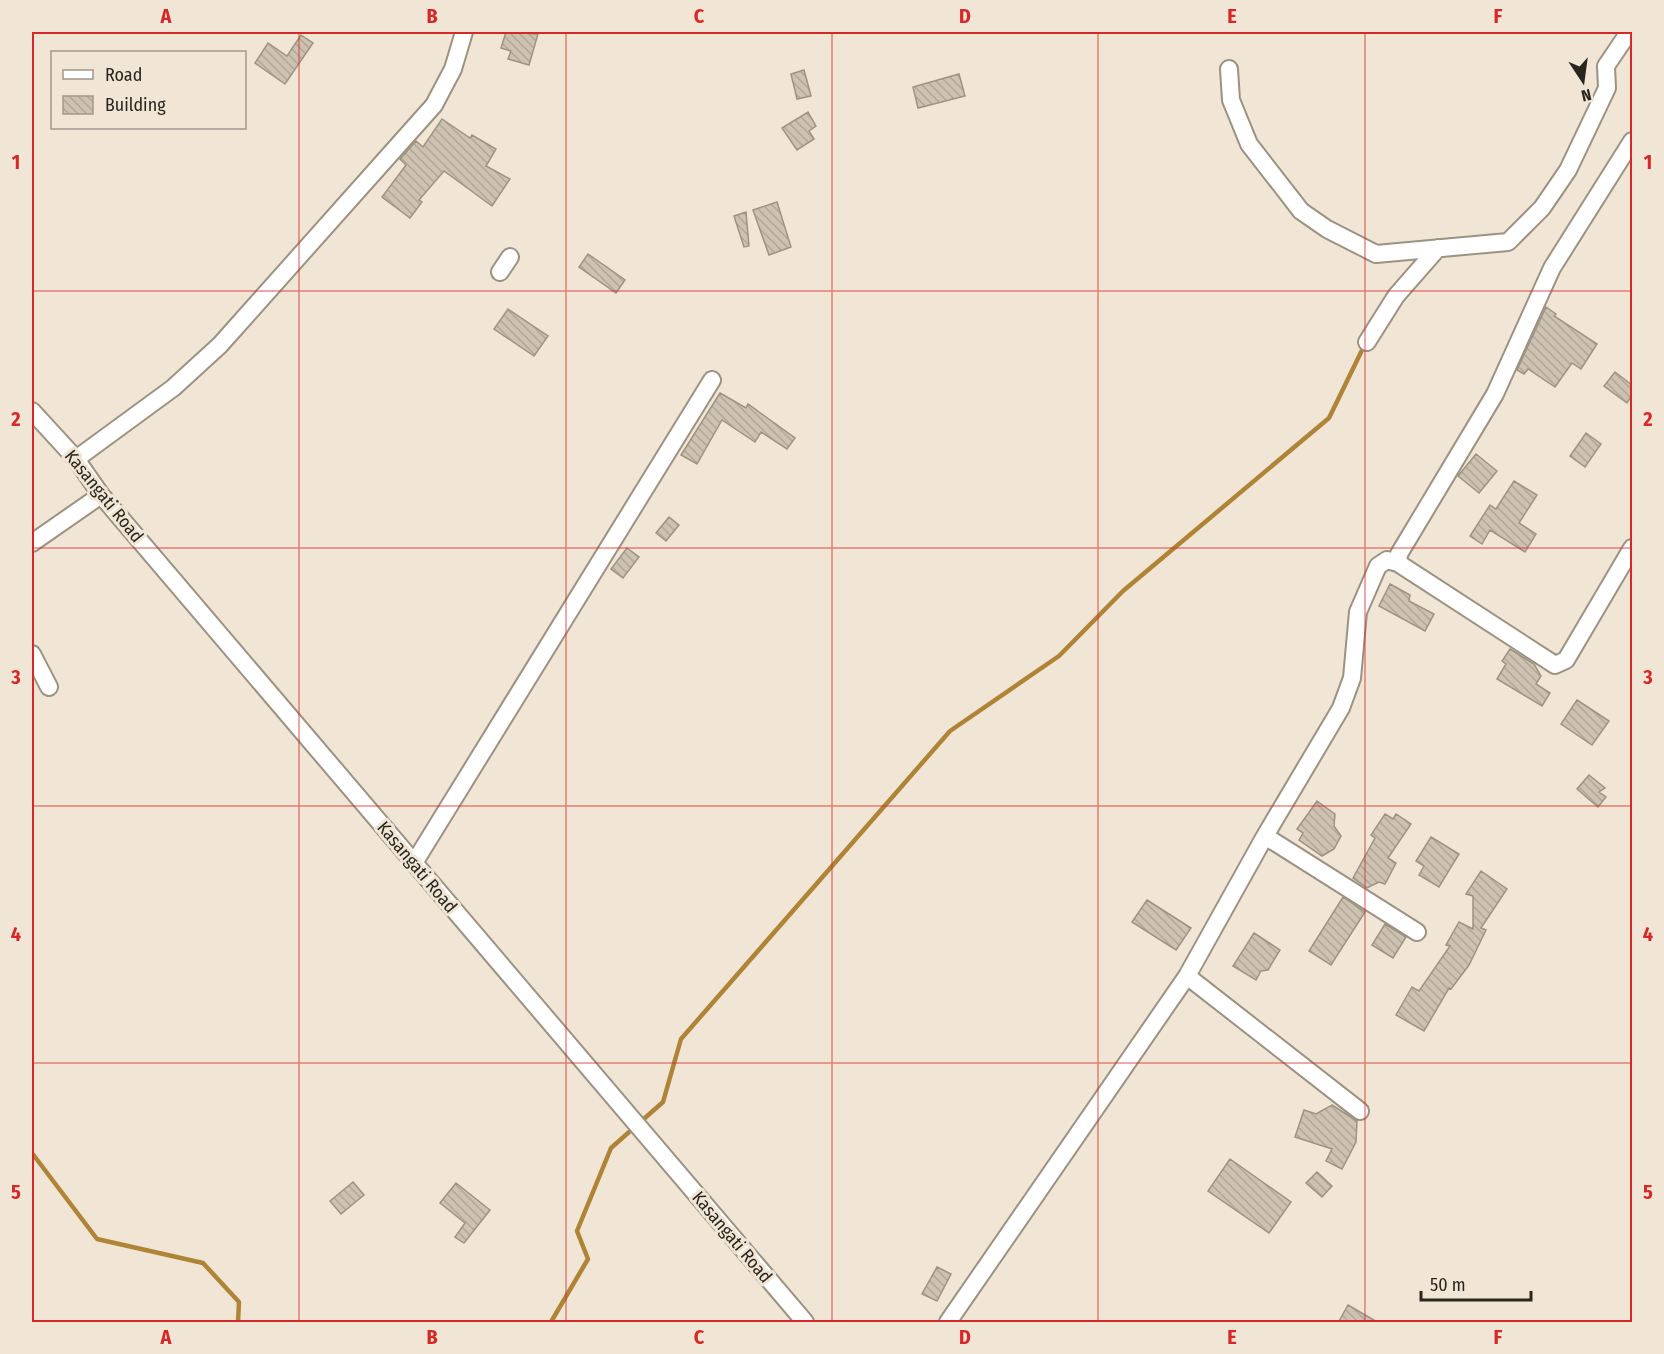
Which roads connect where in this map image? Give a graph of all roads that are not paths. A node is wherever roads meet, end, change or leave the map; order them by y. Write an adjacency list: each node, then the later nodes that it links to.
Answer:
1 (464, 32): 11 (street)
2 (1629, 32): 5 (street)
3 (1229, 69): 5 (street)
4 (1632, 141): 15 (street)
5 (1438, 248): 8 (street)
6 (510, 257): 7 (street)
7 (500, 272)
8 (1366, 342)
9 (712, 380): 19 (street)
10 (32, 411): 11 (street, Kasangati Road)
11 (76, 459): 12 (street, Kasangati Road)
12 (100, 495): 13 (street); 19 (street, Kasangati Road)
13 (32, 543)
14 (1632, 548): 15 (street)
15 (1398, 563): 18 (street)
16 (32, 654): 17 (street)
17 (49, 687)
18 (1265, 836): 20 (street); 21 (street)
19 (414, 863): 23 (street, Kasangati Road)
20 (1417, 932)
21 (1187, 976): 22 (street); 24 (street)
22 (1360, 1111)
23 (805, 1323)
24 (948, 1323)

